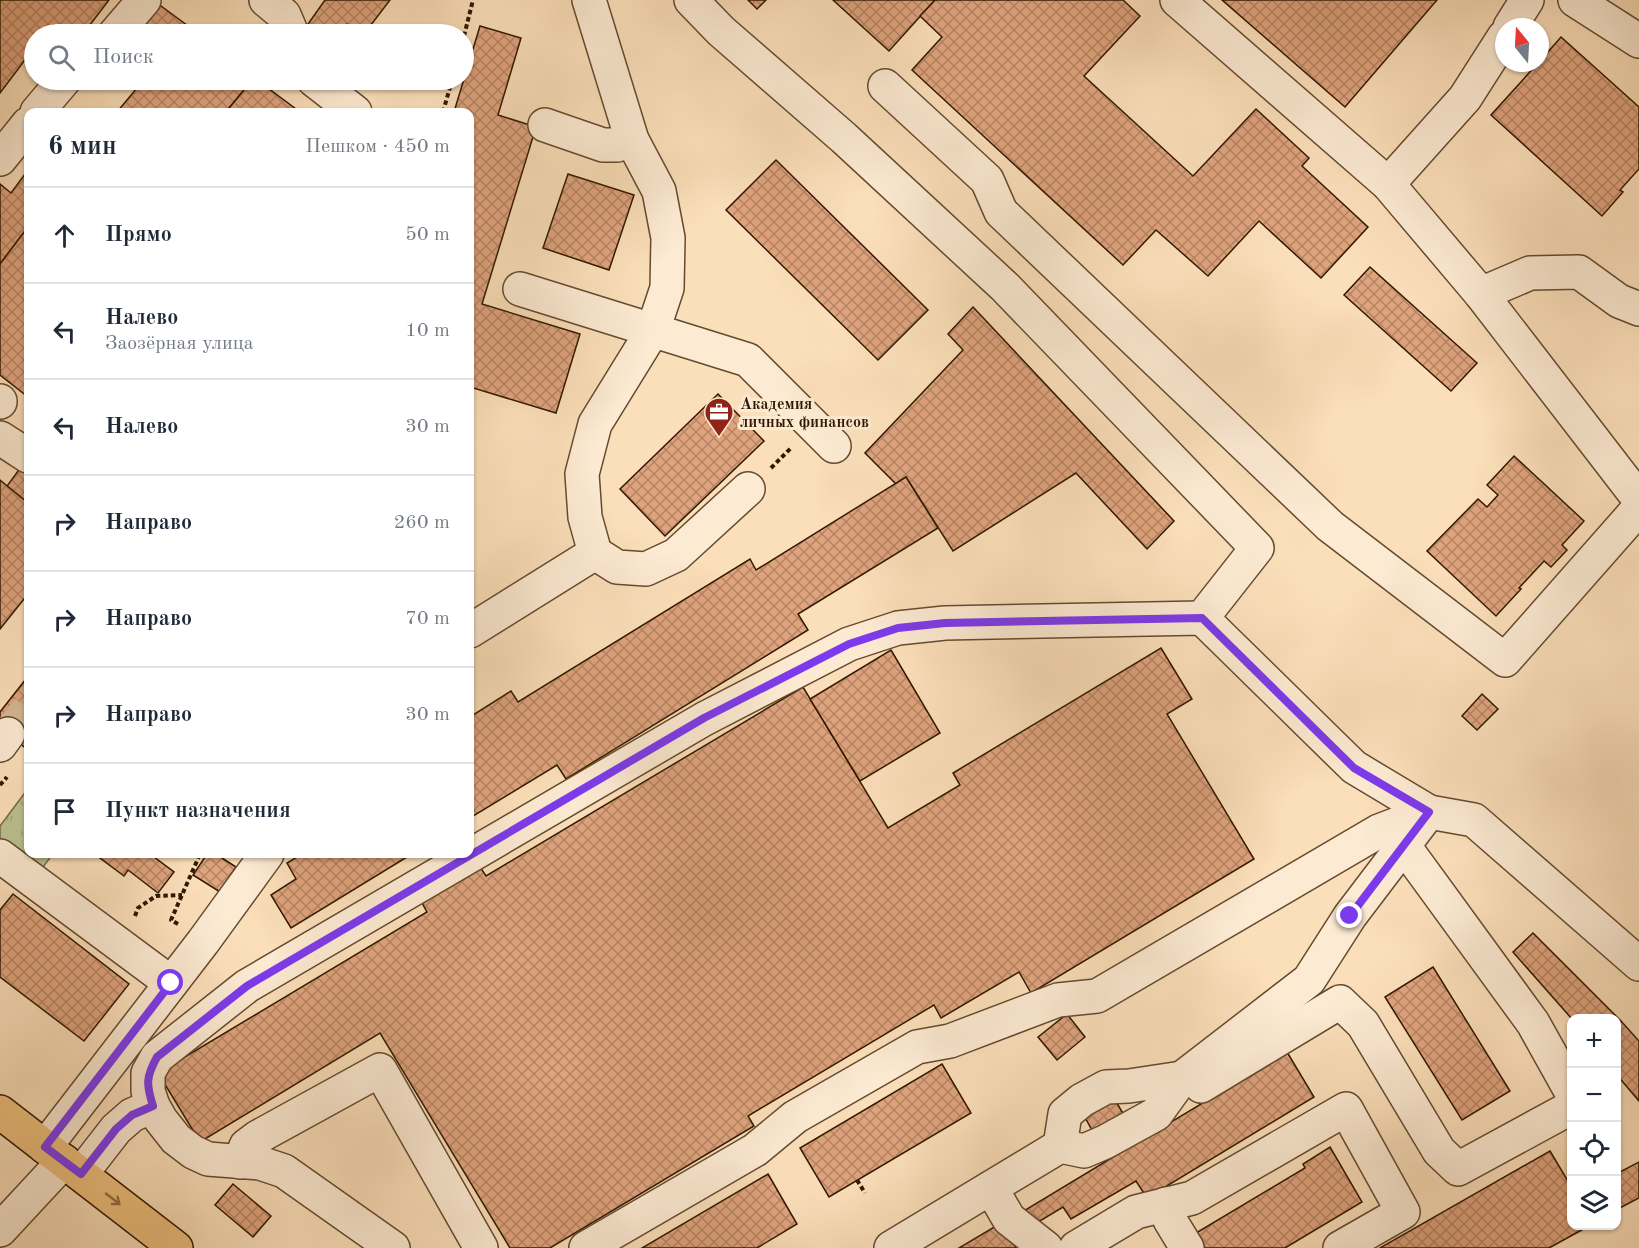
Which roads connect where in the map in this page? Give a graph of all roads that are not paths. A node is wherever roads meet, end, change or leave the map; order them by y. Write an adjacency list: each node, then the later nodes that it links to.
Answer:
1 (144, 0): 9 (street)
2 (266, 0): 10 (street)
3 (589, 0): 20 (street)
4 (691, 0): 34 (street)
5 (1177, 0): 22 (street)
6 (1527, 0): 8 (street)
7 (1575, 0): 11 (street)
8 (1516, 18)
9 (124, 24)
10 (288, 24)
11 (1639, 41)
12 (1495, 51): 22 (street)
13 (885, 86): 32 (street)
14 (56, 90): 16 (street)
15 (327, 90): 17 (street)
16 (41, 108)
17 (350, 108)
18 (545, 125): 20 (street)
19 (24, 129): 21 (street)
20 (632, 140): 26 (street)
21 (0, 159)
22 (1388, 184): 24 (street)
23 (520, 288): 26 (street)
24 (1481, 294): 25 (street); 31 (street)
25 (1639, 309)
26 (653, 330): 27 (street); 33 (street)
27 (824, 436)
28 (0, 438): 29 (street)
29 (24, 453)
30 (748, 489): 33 (street)
31 (1639, 499)
32 (1639, 508)
33 (595, 553): 35 (street)
34 (1202, 618): 36 (street); 38 (street)
35 (474, 629)
36 (1429, 812): 37 (street); 42 (street); 59 (street)
37 (1404, 846): 44 (street); 45 (street)
38 (474, 853)
39 (0, 856): 43 (street)
40 (264, 858): 43 (street)
41 (465, 858): 46 (street)
42 (1639, 964)
43 (171, 983): 51 (street)
44 (1182, 1078): 49 (street); 50 (street)
45 (1567, 1084)
46 (153, 1106): 51 (street); 52 (street)
47 (1567, 1110): 49 (street)
48 (0, 1112): 51 (main road)
49 (1156, 1114): 50 (street)
50 (1049, 1153): 53 (street)
51 (63, 1161): 55 (street); 56 (main road, one-way to 56)
52 (240, 1162): 57 (street); 58 (street)
53 (991, 1188): 60 (street); 61 (street)
54 (1166, 1204): 62 (street); 63 (street); 64 (street)
55 (0, 1230)
56 (176, 1248)
57 (393, 1248)
58 (481, 1248)
59 (586, 1248)
60 (891, 1248)
61 (1046, 1248)
62 (1076, 1248)
63 (1186, 1248)
64 (1340, 1248)

